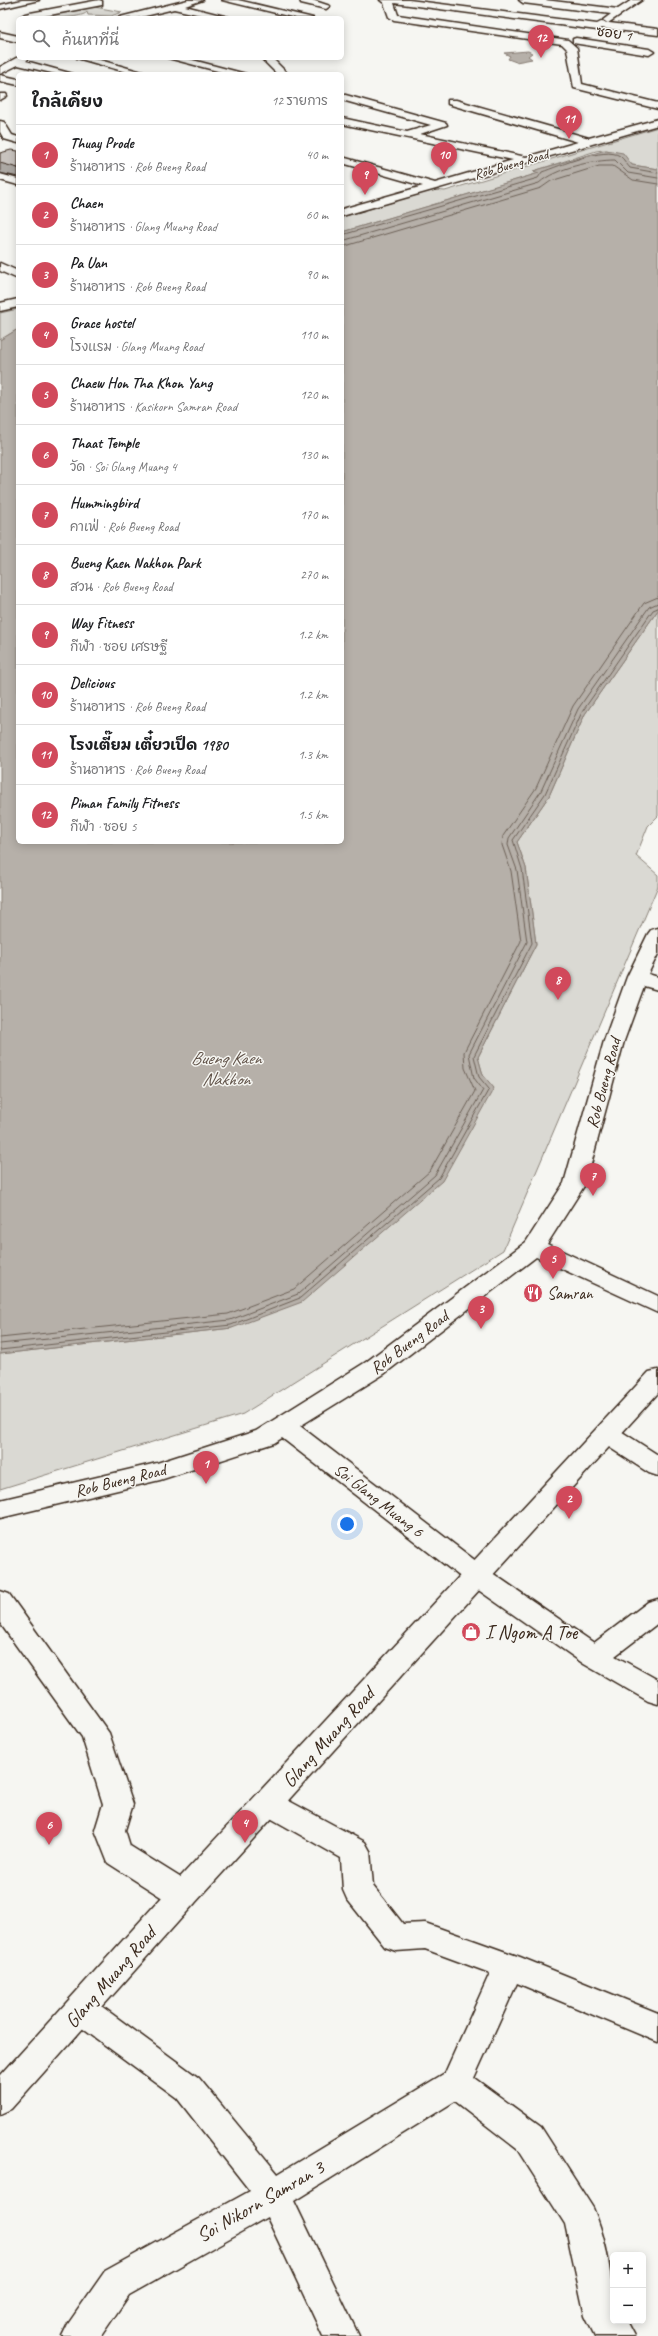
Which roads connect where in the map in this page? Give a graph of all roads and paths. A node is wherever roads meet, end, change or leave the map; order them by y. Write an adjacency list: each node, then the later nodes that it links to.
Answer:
1 (35, 0): 10 (street)
2 (87, 0): 16 (street)
3 (199, 0): 12 (street)
4 (226, 0): 18 (street)
5 (308, 0): 11 (street)
6 (384, 0): 7 (street)
7 (388, 0): 19 (street); 25 (street)
8 (523, 0): 13 (street)
9 (638, 0): 13 (street)
10 (1, 6): 15 (street)
11 (326, 6)
12 (175, 7): 14 (street); 17 (street)
13 (620, 12): 19 (street)
14 (121, 13)
15 (24, 16)
16 (32, 16)
17 (218, 16)
18 (299, 16)
19 (599, 26): 21 (street); 24 (street)
20 (16, 32): 22 (street)
21 (658, 32)
22 (3, 35): 23 (street)
23 (16, 38)
24 (576, 41): 25 (street); 26 (street, ซอย 1)
25 (565, 42): 42 (street)
26 (649, 52)
27 (21, 60): 32 (street); 33 (street)
28 (90, 60): 34 (street)
29 (182, 60): 31 (street)
30 (268, 60): 37 (street)
31 (224, 70): 35 (street); 36 (street)
32 (0, 71)
33 (61, 72)
34 (136, 72)
35 (218, 72)
36 (232, 72)
37 (281, 72)
38 (0, 78): 39 (street)
39 (16, 82)
40 (344, 98): 47 (street)
41 (452, 102): 48 (street)
42 (658, 106)
43 (344, 121): 47 (street)
44 (658, 122): 48 (street, Rob Bueng Road)
45 (1, 125): 46 (street)
46 (15, 134)
47 (405, 135): 49 (street)
48 (590, 142): 49 (street, Rob Bueng Road)
49 (525, 160): 53 (street, Rob Bueng Road)
50 (344, 161): 53 (street)
51 (0, 177): 52 (street)
52 (16, 181)
53 (434, 186): 55 (street, Rob Bueng Road)
54 (349, 199): 55 (street)
55 (371, 205): 56 (street, Rob Bueng Road)
56 (344, 212)
57 (0, 267): 58 (street)
58 (16, 275)
59 (16, 304): 60 (street)
60 (0, 308)
61 (658, 934): 62 (street, Rob Bueng Road)
62 (647, 981): 63 (street, Rob Bueng Road)
63 (534, 1247): 64 (street); 66 (street, Rob Bueng Road)
64 (658, 1305)
65 (658, 1378): 67 (street, Glang Muang Road)
66 (283, 1426): 69 (street, Rob Bueng Road); 70 (street, Soi Glang Muang 6)
67 (607, 1434): 68 (street); 70 (street, Glang Muang Road)
68 (658, 1467)
69 (0, 1509)
70 (476, 1575): 73 (street, Soi Glang Muang 6); 75 (street, Glang Muang Road)
71 (0, 1601): 76 (street)
72 (658, 1609): 73 (street)
73 (594, 1657): 74 (street, Soi Glang Muang 6)
74 (658, 1693)
75 (268, 1803): 76 (street, Glang Muang Road); 77 (street)
76 (183, 1895): 78 (street, Glang Muang Road)
77 (509, 1966): 79 (street); 80 (street)
78 (82, 2010): 81 (street, Glang Muang Road); 82 (street)
79 (658, 2028)
80 (456, 2084): 82 (street, Soi Nikorn Samran 3); 85 (street)
81 (0, 2099)
82 (274, 2195): 83 (street, Soi Nikorn Samran 3); 84 (street)
83 (80, 2336)
84 (341, 2336)
85 (616, 2336)

